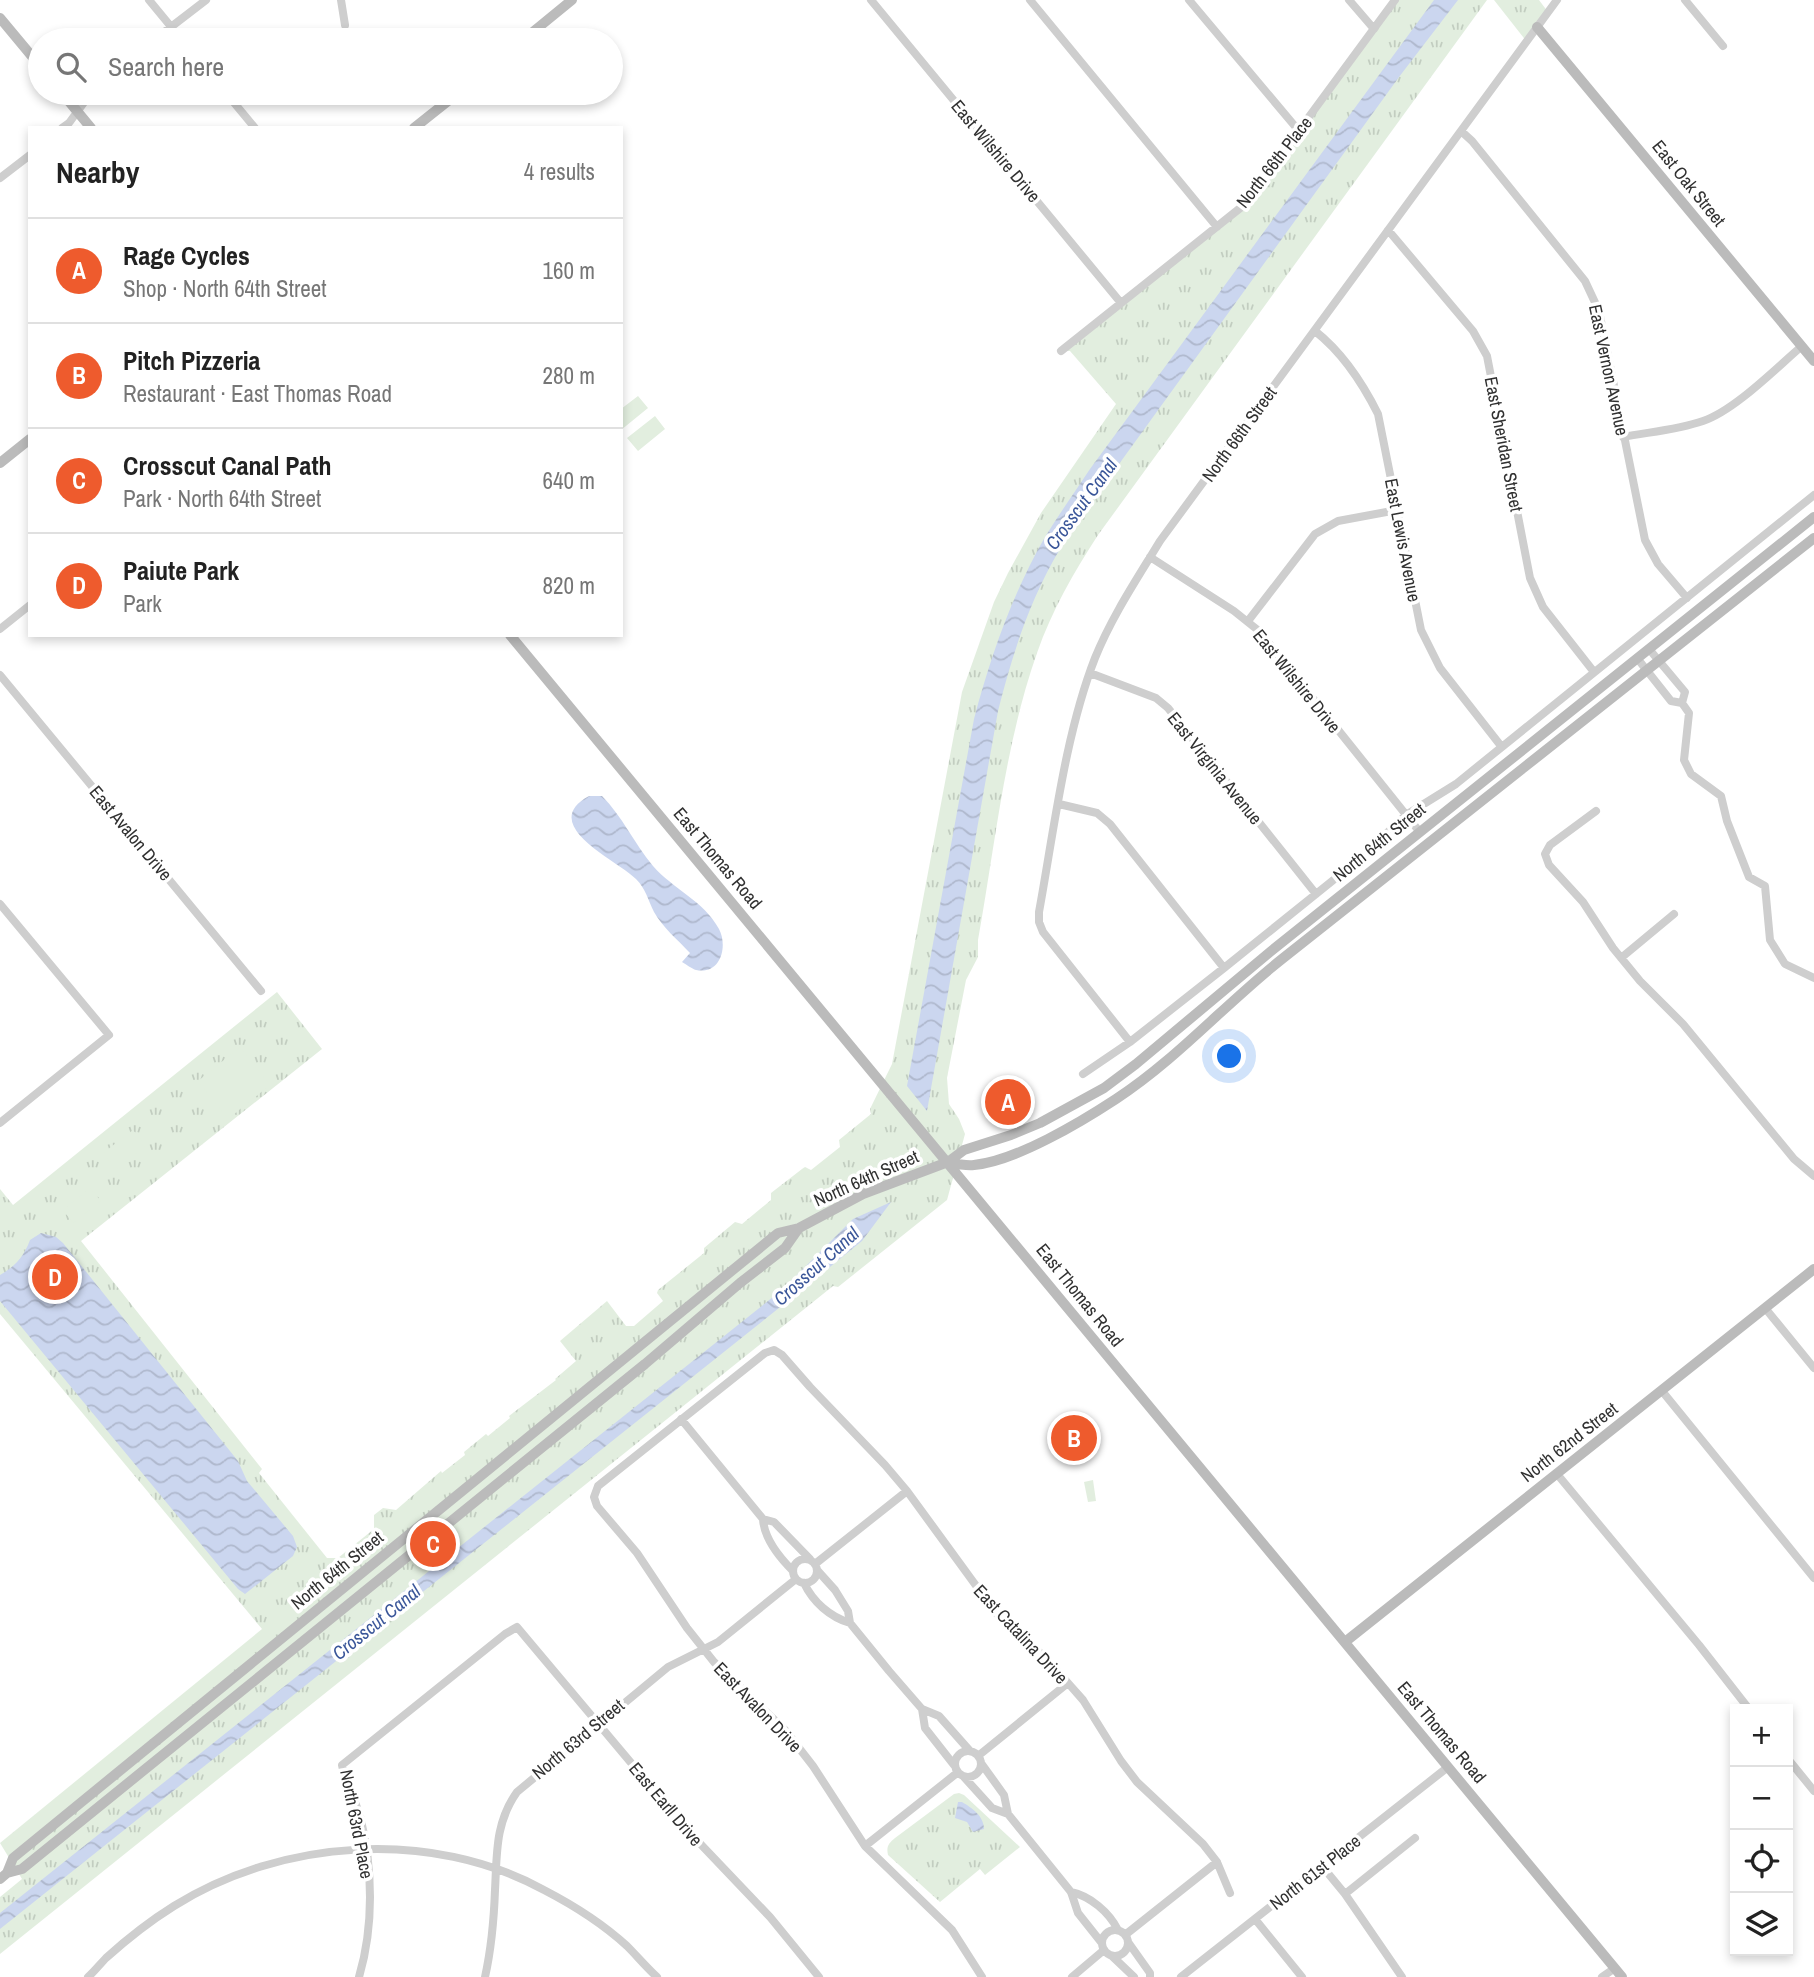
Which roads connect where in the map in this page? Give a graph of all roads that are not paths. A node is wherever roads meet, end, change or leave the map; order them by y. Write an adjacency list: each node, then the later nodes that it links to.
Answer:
1 (149, 0): 14 (street)
2 (206, 0): 14 (street)
3 (341, 0): 13 (street)
4 (572, 0): 17 (main road)
5 (871, 0): 36 (street, East Wilshire Drive)
6 (1030, 0): 34 (street)
7 (1189, 0): 30 (street)
8 (1349, 0): 18 (street)
9 (1395, 0): 18 (street, North 66th Place)
10 (1557, 0): 15 (street, North 66th Street)
11 (1685, 0): 19 (street)
12 (0, 18): 20 (main road)
13 (345, 25)
14 (171, 26): 16 (street)
15 (1537, 27): 31 (street, North 66th Street); 38 (main road, East Oak Street)
16 (169, 28)
17 (538, 28)
18 (1374, 29): 30 (street, North 66th Place)
19 (1723, 46)
20 (28, 52)
21 (73, 105): 25 (main road)
22 (81, 105): 25 (street)
23 (236, 105): 28 (street)
24 (443, 105): 29 (main road)
25 (77, 110): 26 (street); 27 (main road)
26 (65, 126)
27 (89, 126)
28 (253, 126)
29 (417, 126)
30 (1299, 131): 34 (street, North 66th Place)
31 (1461, 131): 35 (street, North 66th Street); 41 (street, East Vernon Avenue)
32 (28, 157): 33 (street)
33 (0, 178)
34 (1217, 227): 36 (street, North 66th Place)
35 (1388, 230): 37 (street, North 66th Street); 58 (street, East Sheridan Street)
36 (1121, 303): 39 (street, North 66th Place)
37 (1315, 331): 45 (street, East Lewis Avenue); 48 (street, North 66th Street)
38 (1802, 346): 40 (main road, East Oak Street); 41 (street)
39 (1061, 351)
40 (1814, 361)
41 (1623, 437): 49 (street, East Vernon Avenue)
42 (28, 441): 43 (main road)
43 (0, 463)
44 (1813, 496): 49 (street, North 64th Street)
45 (1397, 510): 51 (street); 62 (street, East Lewis Avenue)
46 (1814, 517): 54 (main road, North 64th Street)
47 (1814, 538): 56 (main road, North 64th Street)
48 (1150, 557): 51 (street, East Wilshire Drive); 59 (street, North 66th Street)
49 (1687, 598): 58 (street, North 64th Street)
50 (28, 607): 52 (street)
51 (1248, 621): 65 (street, East Wilshire Drive)
52 (0, 629)
53 (512, 637): 80 (main road, East Thomas Road)
54 (1649, 649): 55 (main road, North 64th Street); 56 (street)
55 (1637, 658): 57 (street); 66 (main road, North 64th Street)
56 (1659, 662): 57 (main road, North 64th Street); 61 (street)
57 (1647, 671): 61 (street); 67 (main road, North 64th Street)
58 (1594, 672): 62 (street, North 64th Street)
59 (1090, 673): 63 (street, North 66th Street); 68 (street, East Virginia Avenue)
60 (0, 675): 74 (street, East Avalon Drive)
61 (1682, 703): 73 (street)
62 (1501, 746): 65 (street, North 64th Street)
63 (1059, 804): 72 (street); 75 (street, North 66th Street)
64 (1596, 811): 71 (street)
65 (1406, 815): 66 (street, East Wilshire Drive); 68 (street, North 64th Street)
66 (1419, 831): 67 (main road); 76 (main road, North 64th Street)
67 (1430, 844): 78 (main road, North 64th Street)
68 (1316, 894): 72 (street, North 64th Street)
69 (0, 904): 79 (street)
70 (1674, 914): 71 (street)
71 (1621, 958): 81 (street)
72 (1224, 968): 75 (street, North 64th Street)
73 (1814, 978)
74 (261, 990)
75 (1130, 1042): 77 (street, North 64th Street)
76 (1129, 1070): 78 (main road); 80 (main road, North 64th Street)
77 (1083, 1074)
78 (1138, 1083): 80 (main road, North 64th Street)
79 (0, 1123)
80 (948, 1162): 82 (main road, North 64th Street); 96 (main road, East Thomas Road)
81 (1814, 1176)
82 (799, 1228): 114 (main road, North 64th Street); 114 (main road, North 64th Street)
83 (1814, 1269): 84 (main road, North 62nd Street)
84 (1765, 1308): 85 (street); 86 (main road, North 62nd Street)
85 (1814, 1368)
86 (1662, 1391): 88 (main road, North 62nd Street); 93 (street)
87 (681, 1419): 89 (street, East Catalina Drive); 90 (street); 97 (street, East Avalon Drive)
88 (1557, 1474): 96 (main road, North 62nd Street); 99 (street)
89 (907, 1491): 91 (street); 98 (street, East Catalina Drive)
90 (763, 1519): 91 (street); 92 (street)
91 (814, 1565): 92 (street); 92 (street); 94 (street)
92 (797, 1578): 94 (street); 97 (street, North 63rd Street)
93 (1814, 1578)
94 (850, 1623): 100 (street)
95 (517, 1627): 101 (street, East Earll Drive); 110 (street, North 63rd Place)
96 (1345, 1642): 104 (main road, East Thomas Road)
97 (704, 1650): 101 (street, North 63rd Street); 109 (street, East Avalon Drive)
98 (1068, 1683): 102 (street); 111 (street, East Catalina Drive)
99 (1745, 1704)
100 (922, 1709): 102 (street); 105 (street)
101 (598, 1722): 113 (street, North 63rd Street); 127 (street, East Earll Drive)
102 (976, 1757): 105 (street); 105 (street); 107 (street)
103 (1793, 1765): 106 (street)
104 (1448, 1767): 112 (street, North 61st Place); 122 (main road, East Thomas Road)
105 (958, 1772): 107 (street); 109 (street)
106 (1814, 1791)
107 (1008, 1814): 115 (street)
108 (1415, 1838): 117 (street)
109 (865, 1846): 128 (street, East Avalon Drive)
110 (366, 1850): 113 (street); 123 (street); 124 (street, North 63rd Place)
111 (1217, 1862): 116 (street, East Catalina Drive); 119 (street)
112 (1322, 1866): 117 (street); 118 (street, North 61st Place)
113 (495, 1870): 125 (street, North 63rd Street); 126 (street)
114 (2, 1872)
115 (1071, 1892): 119 (street); 120 (street)
116 (1230, 1893)
117 (1345, 1894): 134 (street)
118 (1255, 1919): 132 (street, North 61st Place); 133 (street)
119 (1124, 1936): 120 (street); 121 (street); 131 (street)
120 (1103, 1946): 121 (street); 129 (street)
121 (1112, 1956): 130 (street)
122 (1619, 1972): 135 (street)
123 (92, 1976)
124 (359, 1977)
125 (485, 1977)
126 (656, 1977)
127 (819, 1977)
128 (982, 1977)
129 (1072, 1977)
130 (1134, 1977)
131 (1150, 1977)
132 (1181, 1977)
133 (1302, 1977)
134 (1402, 1977)
135 (1602, 1977)

